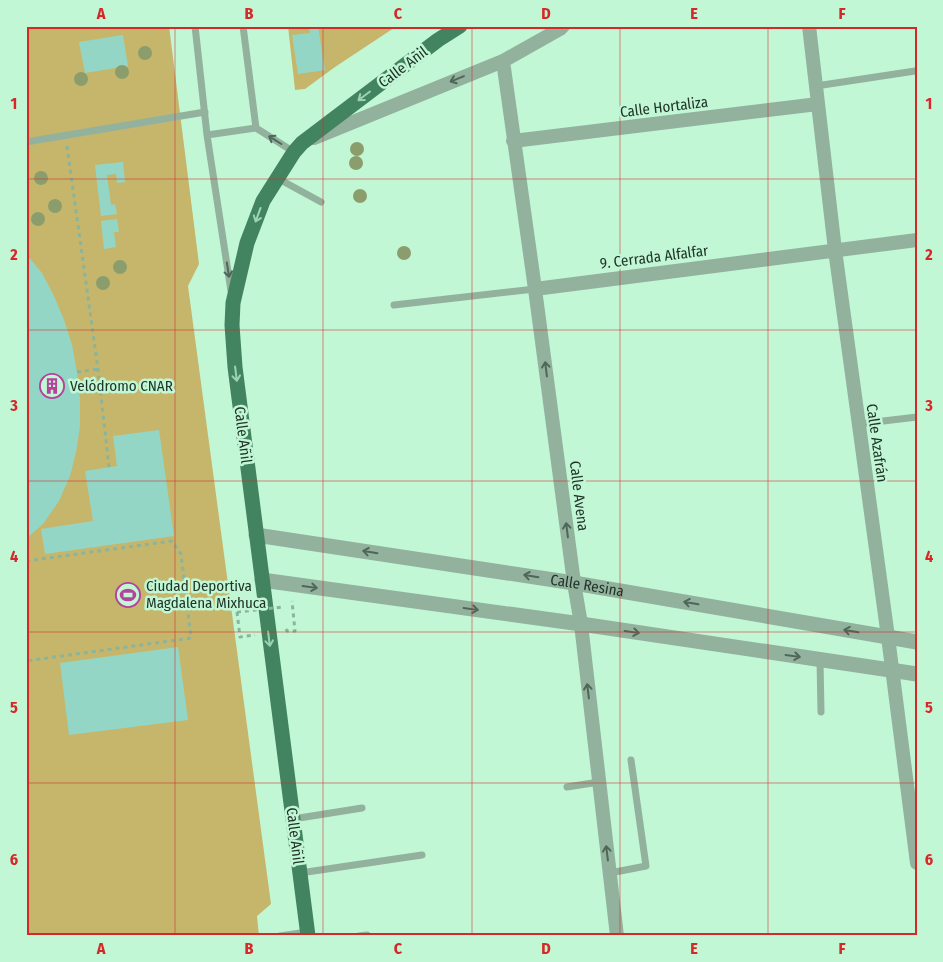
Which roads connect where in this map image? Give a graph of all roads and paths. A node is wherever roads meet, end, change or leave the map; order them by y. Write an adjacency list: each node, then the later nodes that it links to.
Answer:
1 (195, 26): 10 (lane)
2 (243, 26): 11 (lane)
3 (460, 26): 16 (main road, Calle Añil, one-way to 16)
4 (563, 26): 6 (street)
5 (808, 26): 8 (street, Calle Azafrán)
6 (502, 61): 14 (street, Calle Avena); 16 (street, one-way to 16)
7 (915, 71): 8 (lane)
8 (816, 86): 9 (street, Calle Azafrán)
9 (818, 104): 14 (street, Calle Hortaliza); 20 (street, Calle Azafrán)
10 (205, 112): 12 (lane); 13 (lane)
11 (256, 128): 13 (lane); 16 (lane, one-way to 11)
12 (66, 135): 15 (lane); 24 (path)
13 (207, 135): 22 (lane, one-way to 22)
14 (514, 141): 21 (street, Calle Avena)
15 (26, 142)
16 (298, 147): 17 (main road, Calle Añil)
17 (277, 178): 18 (lane); 22 (main road, Calle Añil, one-way to 22)
18 (321, 202)
19 (917, 240): 20 (street, 9. Cerrada Alfalfar)
20 (835, 250): 21 (street, 9. Cerrada Alfalfar); 27 (street, Calle Azafrán)
21 (536, 289): 23 (lane, 9. Cerrada Alfalfar); 32 (street, Calle Avena, one-way to 21)
22 (233, 303): 29 (main road, Calle Añil, one-way to 29)
23 (394, 305)
24 (98, 369): 25 (path); 28 (path)
25 (77, 372)
26 (917, 417): 27 (lane)
27 (858, 424): 38 (street, Calle Azafrán)
28 (109, 468)
29 (256, 535): 31 (main road, Calle Añil); 32 (street, Calle Resina, one-way to 29)
30 (26, 561): 41 (path)
31 (262, 580): 33 (street); 49 (main road, Calle Añil, one-way to 49)
32 (574, 583): 35 (street, Calle Avena); 38 (street, Calle Resina, one-way to 32)
33 (290, 584): 35 (street, one-way to 35); 36 (path)
34 (283, 606): 37 (path, bridge)
35 (580, 624): 40 (street, one-way to 40); 46 (street, Calle Avena, one-way to 35)
36 (286, 631)
37 (240, 637)
38 (888, 637): 39 (street, Calle Resina); 42 (street, Calle Azafrán)
39 (917, 642)
40 (820, 660): 42 (street); 44 (lane)
41 (26, 661)
42 (892, 671): 43 (street); 51 (street, Calle Azafrán)
43 (917, 674)
44 (821, 712)
45 (631, 760): 53 (lane)
46 (599, 782): 47 (lane); 53 (street, Calle Avena, one-way to 46)
47 (567, 787)
48 (362, 808): 49 (lane)
49 (292, 819): 52 (main road, Calle Añil)
50 (422, 855): 52 (lane)
51 (917, 863)
52 (299, 873): 54 (main road, Calle Añil)
53 (610, 873): 56 (street, Calle Avena)
54 (308, 934): 55 (lane)
55 (280, 936)
56 (617, 936)

